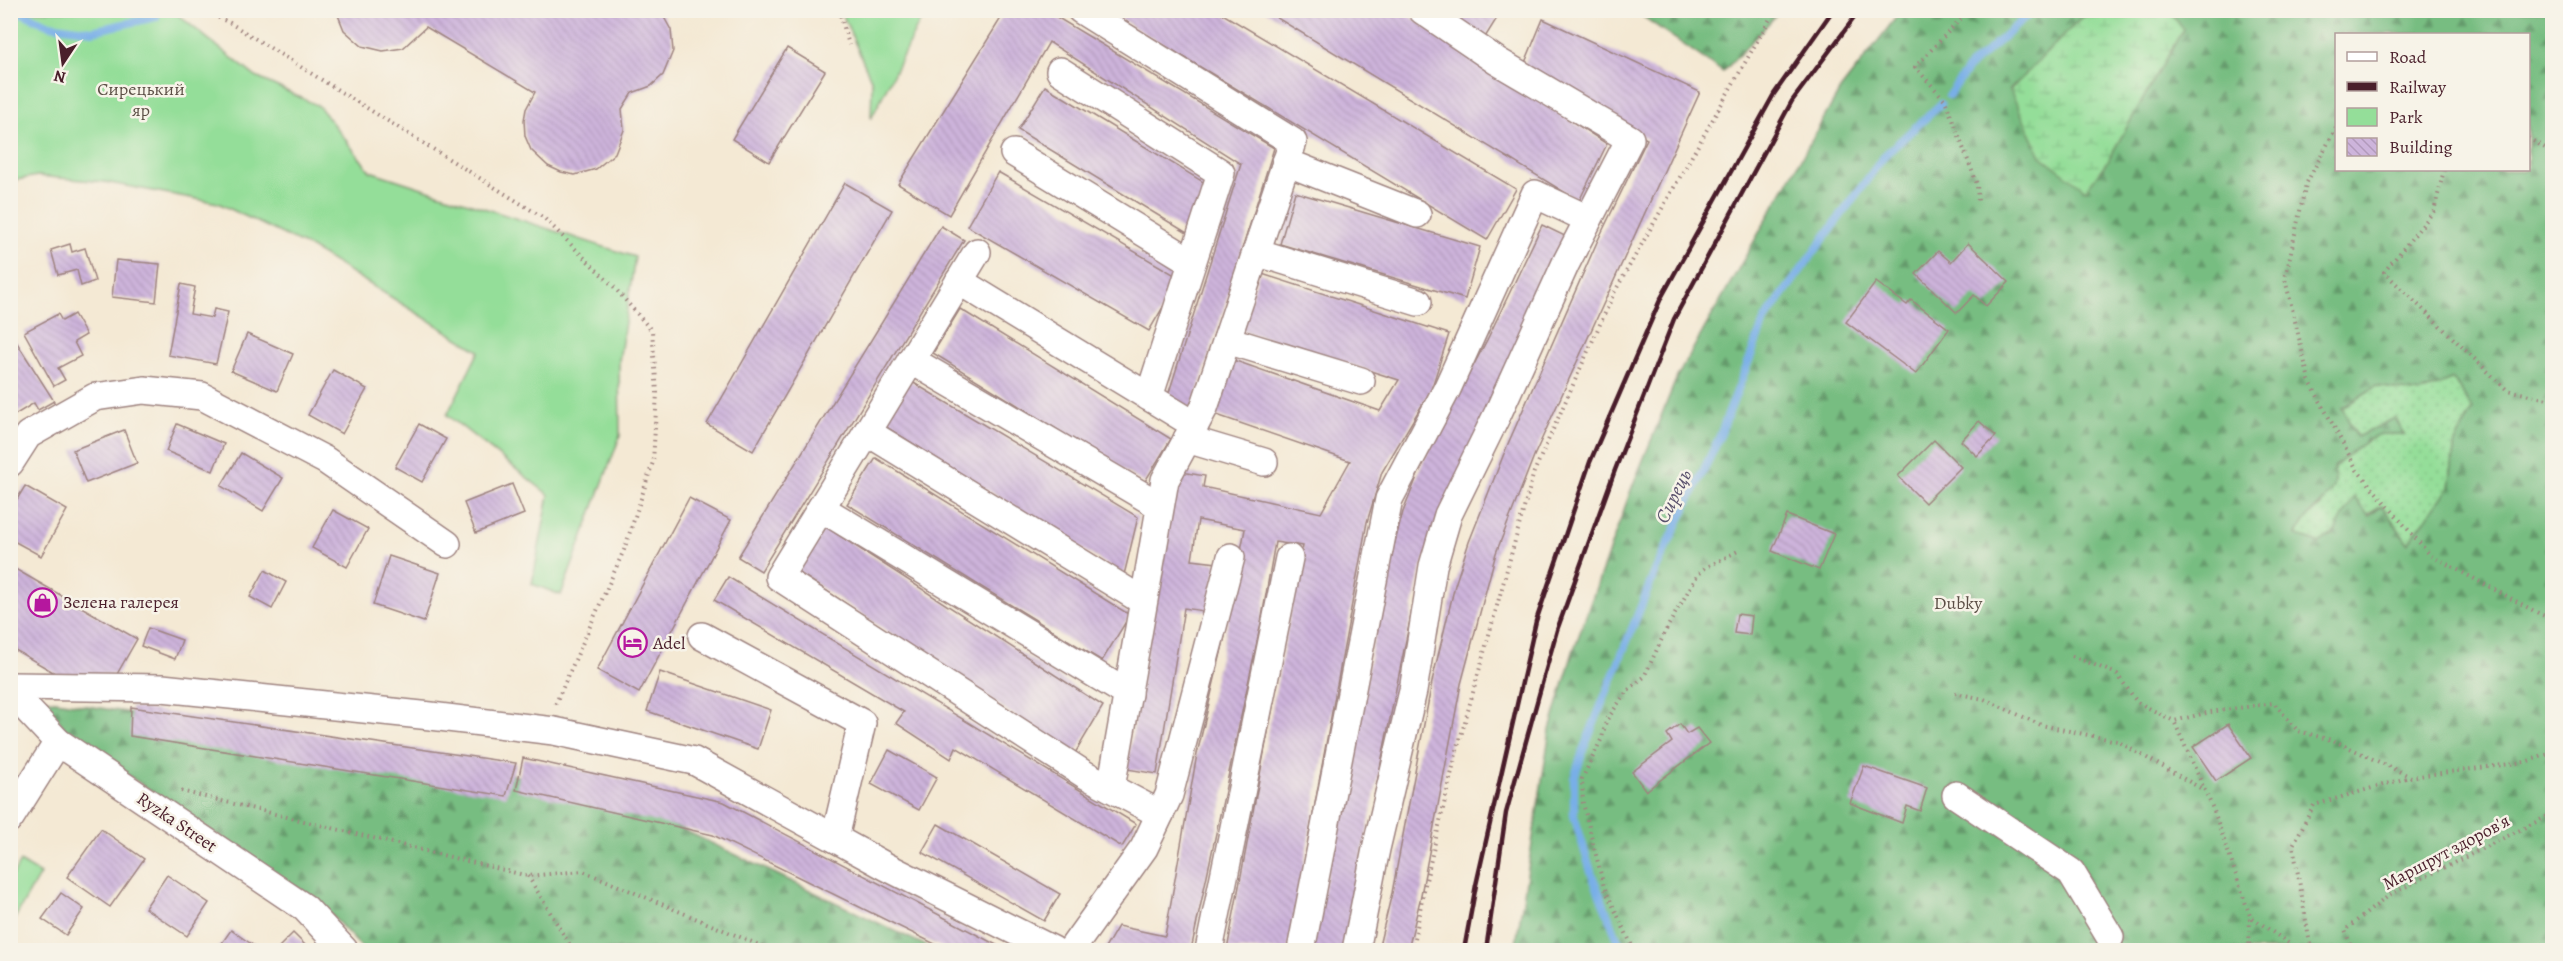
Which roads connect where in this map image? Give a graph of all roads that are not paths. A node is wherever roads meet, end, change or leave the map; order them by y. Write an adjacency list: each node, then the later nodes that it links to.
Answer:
1 (1081, 10): 5 (street)
2 (1422, 10): 7 (street)
3 (1060, 70): 10 (street)
4 (1014, 153): 10 (street)
5 (1286, 162): 6 (street); 9 (street)
6 (1417, 214)
7 (1588, 219): 42 (street); 43 (street)
8 (977, 252): 11 (street)
9 (1256, 252): 12 (street); 13 (street)
10 (1192, 262): 16 (street)
11 (960, 281): 14 (street); 16 (street)
12 (1418, 302)
13 (1227, 340): 15 (street); 18 (street)
14 (911, 360): 17 (street); 21 (street)
15 (1361, 381)
16 (1149, 397): 18 (street)
17 (867, 432): 22 (street); 26 (street)
18 (1191, 432): 19 (street); 21 (street)
19 (1264, 462)
20 (10, 463): 23 (street)
21 (1160, 506): 26 (street)
22 (821, 508): 30 (street); 32 (street)
23 (447, 544)
24 (1231, 557): 34 (street)
25 (1289, 558): 41 (street)
26 (1143, 601): 30 (street)
27 (702, 636): 36 (street)
28 (10, 686): 36 (street)
29 (10, 691): 31 (street, Ryzka Street)
30 (1128, 694): 32 (street)
31 (58, 742): 35 (street); 38 (street, Ryzka Street)
32 (1111, 788): 34 (street)
33 (1956, 795): 37 (street)
34 (1160, 814): 40 (street)
35 (10, 818)
36 (835, 838): 39 (street)
37 (2110, 937)
38 (344, 951)
39 (1053, 951)
40 (1071, 951)
41 (1209, 951)
42 (1301, 951)
43 (1356, 951)

